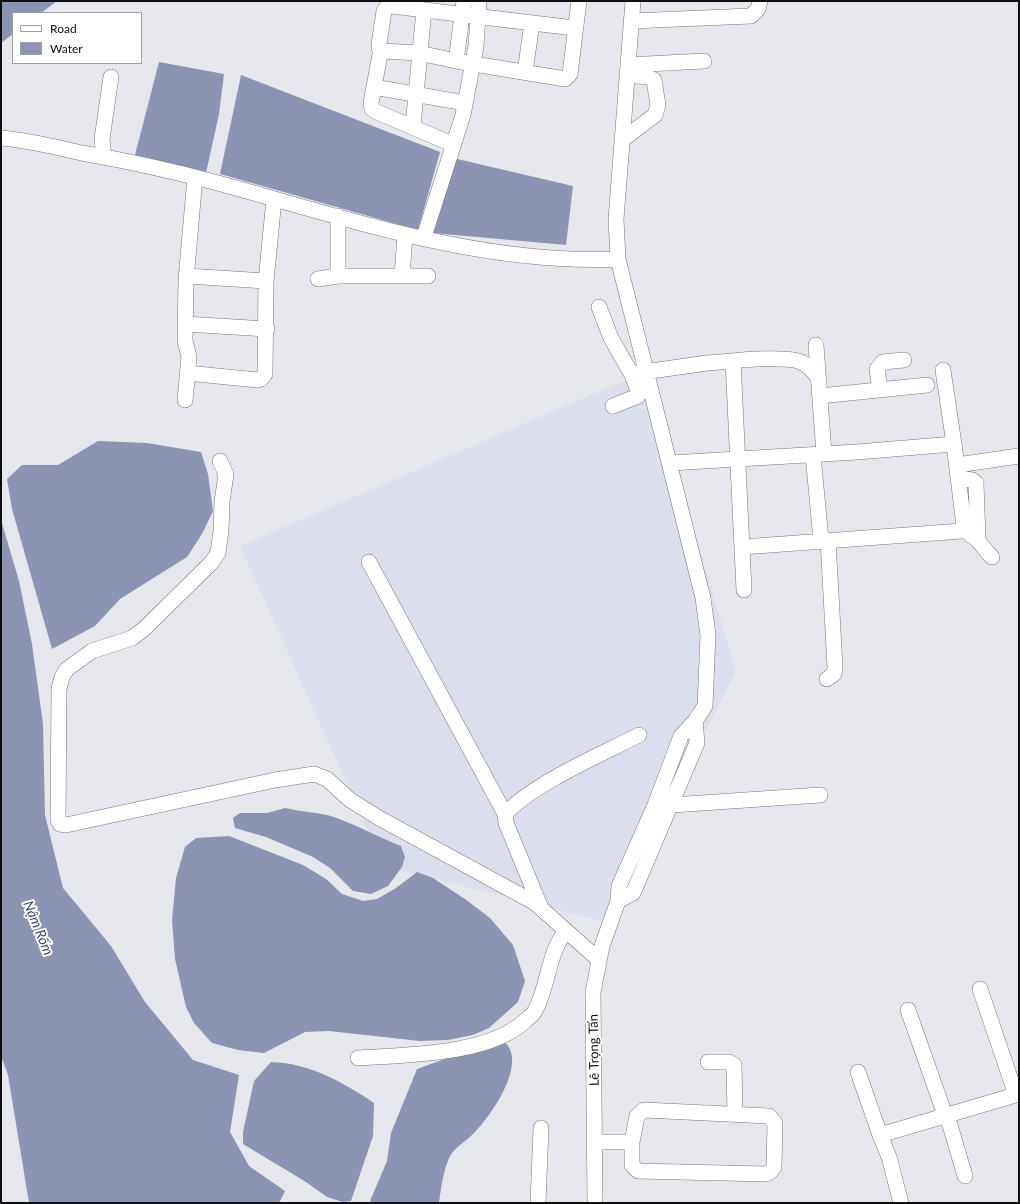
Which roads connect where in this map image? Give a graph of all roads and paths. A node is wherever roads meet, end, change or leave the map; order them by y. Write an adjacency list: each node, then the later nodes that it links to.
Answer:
1 (579, 1): 9 (street)
2 (632, 1): 7 (street)
3 (760, 1): 7 (street)
4 (463, 7): 5 (street); 6 (street); 12 (street)
5 (478, 8): 8 (street); 14 (street)
6 (424, 10): 10 (street); 11 (street)
7 (631, 21): 15 (street)
8 (532, 23): 9 (street); 16 (street)
9 (574, 28): 16 (street)
10 (381, 50): 11 (street); 18 (street)
11 (419, 53): 12 (street); 19 (street)
12 (456, 61): 14 (street)
13 (704, 62): 15 (street)
14 (473, 63): 16 (street); 20 (street)
15 (627, 70): 23 (street); 23 (street)
16 (526, 72)
17 (111, 77): 25 (street)
18 (374, 87): 19 (street); 21 (street)
19 (416, 94): 20 (street); 21 (street)
20 (465, 104): 24 (street)
21 (413, 126): 24 (street)
22 (1, 138): 25 (street)
23 (622, 140): 31 (street)
24 (452, 144): 30 (street)
25 (104, 157): 26 (street)
26 (195, 177): 27 (street); 32 (street)
27 (274, 199): 28 (street); 37 (street)
28 (338, 216): 29 (street); 33 (street)
29 (405, 235): 30 (street); 34 (street)
30 (424, 237): 31 (street)
31 (618, 259): 40 (street)
32 (186, 276): 37 (street); 39 (street)
33 (338, 276): 34 (street); 36 (street)
34 (402, 276): 35 (street)
35 (428, 276)
36 (318, 279)
37 (266, 281): 41 (street)
38 (599, 307): 42 (street)
39 (185, 324): 41 (street); 47 (street)
40 (636, 327): 42 (street); 48 (street)
41 (267, 329): 47 (street)
42 (611, 338): 48 (street)
43 (816, 345): 49 (street)
44 (904, 360): 51 (street)
45 (733, 361): 48 (street); 49 (street); 58 (street)
46 (943, 370): 55 (street)
47 (187, 373): 53 (street)
48 (639, 373): 54 (street); 60 (street, Lê Trọng Tấn)
49 (818, 379): 52 (street)
50 (926, 385): 51 (street)
51 (880, 390): 52 (street)
52 (820, 396): 56 (street)
53 (185, 400)
54 (613, 406)
55 (954, 444): 56 (street); 61 (street)
56 (818, 454): 58 (street); 64 (street)
57 (1019, 456): 61 (street)
58 (738, 459): 60 (street); 65 (street)
59 (220, 461): 76 (street)
60 (670, 463): 70 (street, Lê Trọng Tấn)
61 (957, 471): 62 (street); 63 (street)
62 (962, 531): 63 (street); 64 (street)
63 (978, 539): 66 (street)
64 (824, 540): 65 (street); 69 (street)
65 (742, 547): 68 (street)
66 (992, 557)
67 (369, 562): 74 (street)
68 (744, 590)
69 (827, 679)
70 (695, 721): 73 (street); 75 (street, Lê Trọng Tấn)
71 (639, 735): 74 (street)
72 (820, 795): 73 (street)
73 (672, 805): 75 (street)
74 (505, 814): 76 (street)
75 (618, 901): 78 (street, Lê Trọng Tấn)
76 (541, 908): 77 (street)
77 (566, 930): 78 (street); 81 (street)
78 (599, 960): 89 (street, Lê Trọng Tấn)
79 (980, 989): 84 (street)
80 (908, 1010): 86 (street)
81 (358, 1058)
82 (708, 1062): 85 (street)
83 (858, 1072): 88 (street)
84 (1018, 1095): 86 (street)
85 (735, 1114): 90 (street); 90 (street)
86 (946, 1115): 88 (street); 91 (street)
87 (541, 1128): 92 (street)
88 (880, 1135): 94 (street)
89 (595, 1142): 90 (street); 93 (street, Lê Trọng Tấn)
90 (632, 1142)
91 (964, 1176)
92 (538, 1203)
93 (595, 1203)
94 (901, 1203)

